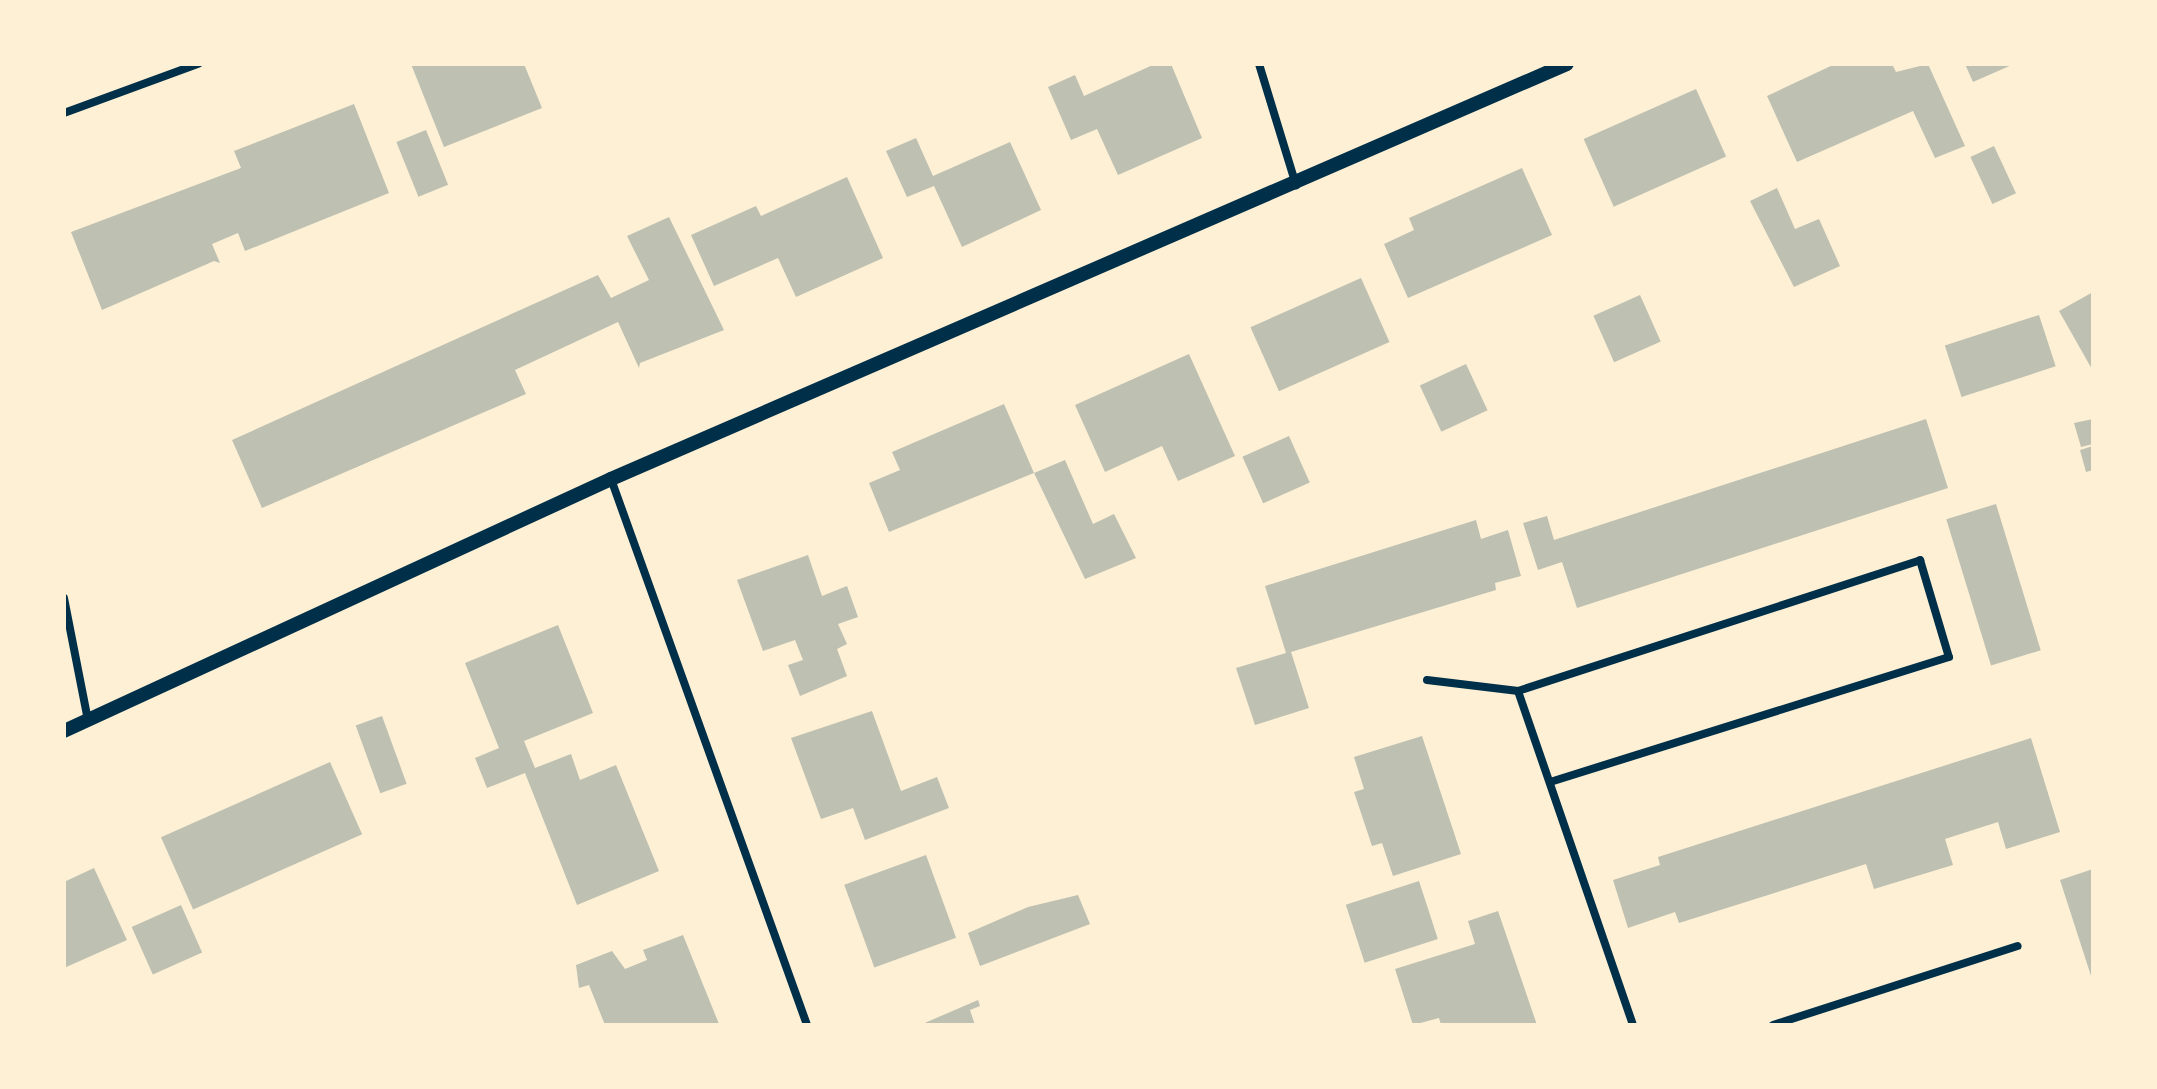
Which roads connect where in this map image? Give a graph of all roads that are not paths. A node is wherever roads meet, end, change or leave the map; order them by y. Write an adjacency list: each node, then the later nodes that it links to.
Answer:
1 (198, 64): 4 (street)
2 (1259, 64): 5 (street)
3 (1567, 64): 5 (street)
4 (64, 113)
5 (1296, 185): 6 (street)
6 (611, 479): 10 (street); 14 (street)
7 (64, 598): 10 (street)
8 (1427, 680): 9 (street)
9 (1518, 691): 12 (street); 12 (street)
10 (88, 720): 11 (street)
11 (64, 731)
12 (1550, 782): 15 (street)
13 (2018, 946): 16 (street)
14 (807, 1025)
15 (1633, 1025)
16 (1773, 1025)

